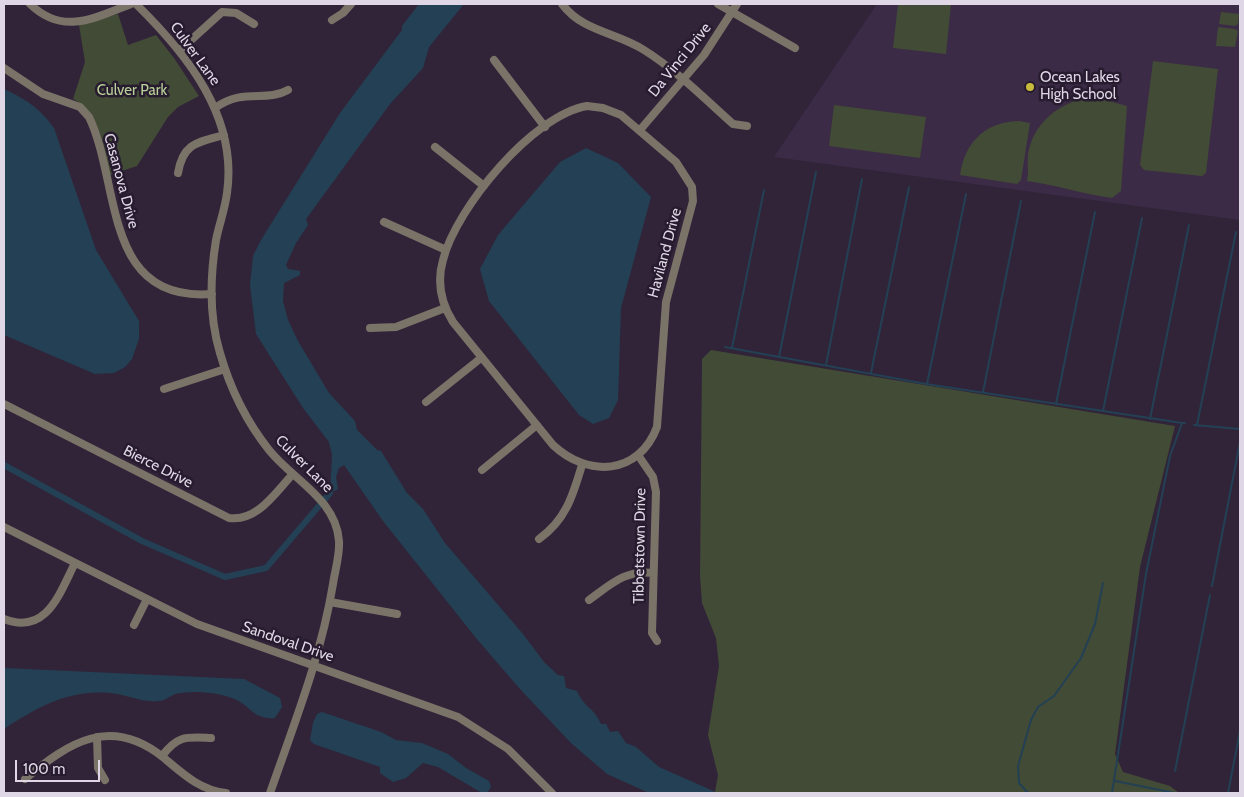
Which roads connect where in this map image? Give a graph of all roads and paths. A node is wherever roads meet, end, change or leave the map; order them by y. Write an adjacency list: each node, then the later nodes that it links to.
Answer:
1 (30, 4): 2 (street)
2 (131, 4)
3 (136, 4): 12 (street, Culver Lane)
4 (351, 4): 9 (street)
5 (562, 4): 15 (street)
6 (718, 4): 8 (street)
7 (737, 4): 8 (street, Da Vinci Drive)
8 (732, 12): 11 (street); 15 (street, Da Vinci Drive)
9 (332, 20)
10 (254, 24): 12 (street)
11 (795, 48)
12 (179, 51): 17 (street, Culver Lane)
13 (494, 60): 18 (street)
14 (4, 68): 27 (street, Casanova Drive)
15 (683, 81): 19 (street); 20 (street, Da Vinci Drive)
16 (288, 90): 17 (street)
17 (215, 108): 21 (street, Culver Lane)
18 (545, 126): 20 (street, Haviland Drive); 24 (street, Haviland Drive)
19 (747, 126)
20 (640, 130): 36 (street, Haviland Drive)
21 (224, 135): 23 (street); 27 (street, Culver Lane)
22 (435, 147): 24 (street)
23 (178, 173)
24 (484, 186): 26 (street, Haviland Drive)
25 (384, 222): 26 (street)
26 (446, 250): 28 (street, Haviland Drive)
27 (212, 294): 31 (street, Culver Lane)
28 (445, 308): 29 (street); 30 (street, Haviland Drive)
29 (370, 328)
30 (481, 358): 33 (street); 35 (street, Haviland Drive)
31 (224, 369): 32 (street); 39 (street, Culver Lane)
32 (164, 389)
33 (426, 402)
34 (4, 404): 39 (street, Bierce Drive)
35 (537, 425): 37 (street, Haviland Drive); 38 (street)
36 (638, 455): 37 (street, Haviland Drive); 43 (street, Tibbetstown Drive)
37 (582, 465): 41 (street)
38 (482, 470)
39 (292, 475): 46 (street, Culver Lane)
40 (4, 527): 42 (street, Sandoval Drive)
41 (539, 539)
42 (75, 562): 44 (street, Sandoval Drive); 48 (street)
43 (653, 573): 45 (street); 50 (street, Tibbetstown Drive)
44 (147, 599): 49 (street); 51 (street, Sandoval Drive)
45 (589, 600)
46 (330, 602): 47 (street); 51 (street, Culver Lane)
47 (397, 614)
48 (4, 619)
49 (134, 625)
50 (657, 641)
51 (314, 666): 58 (street, Culver Lane); 59 (street, Sandoval Drive)
52 (97, 737): 54 (street); 55 (street); 56 (street)
53 (211, 738): 54 (street)
54 (162, 756): 57 (street)
55 (25, 779)
56 (105, 780)
57 (226, 793)
58 (270, 793)
59 (552, 793)

